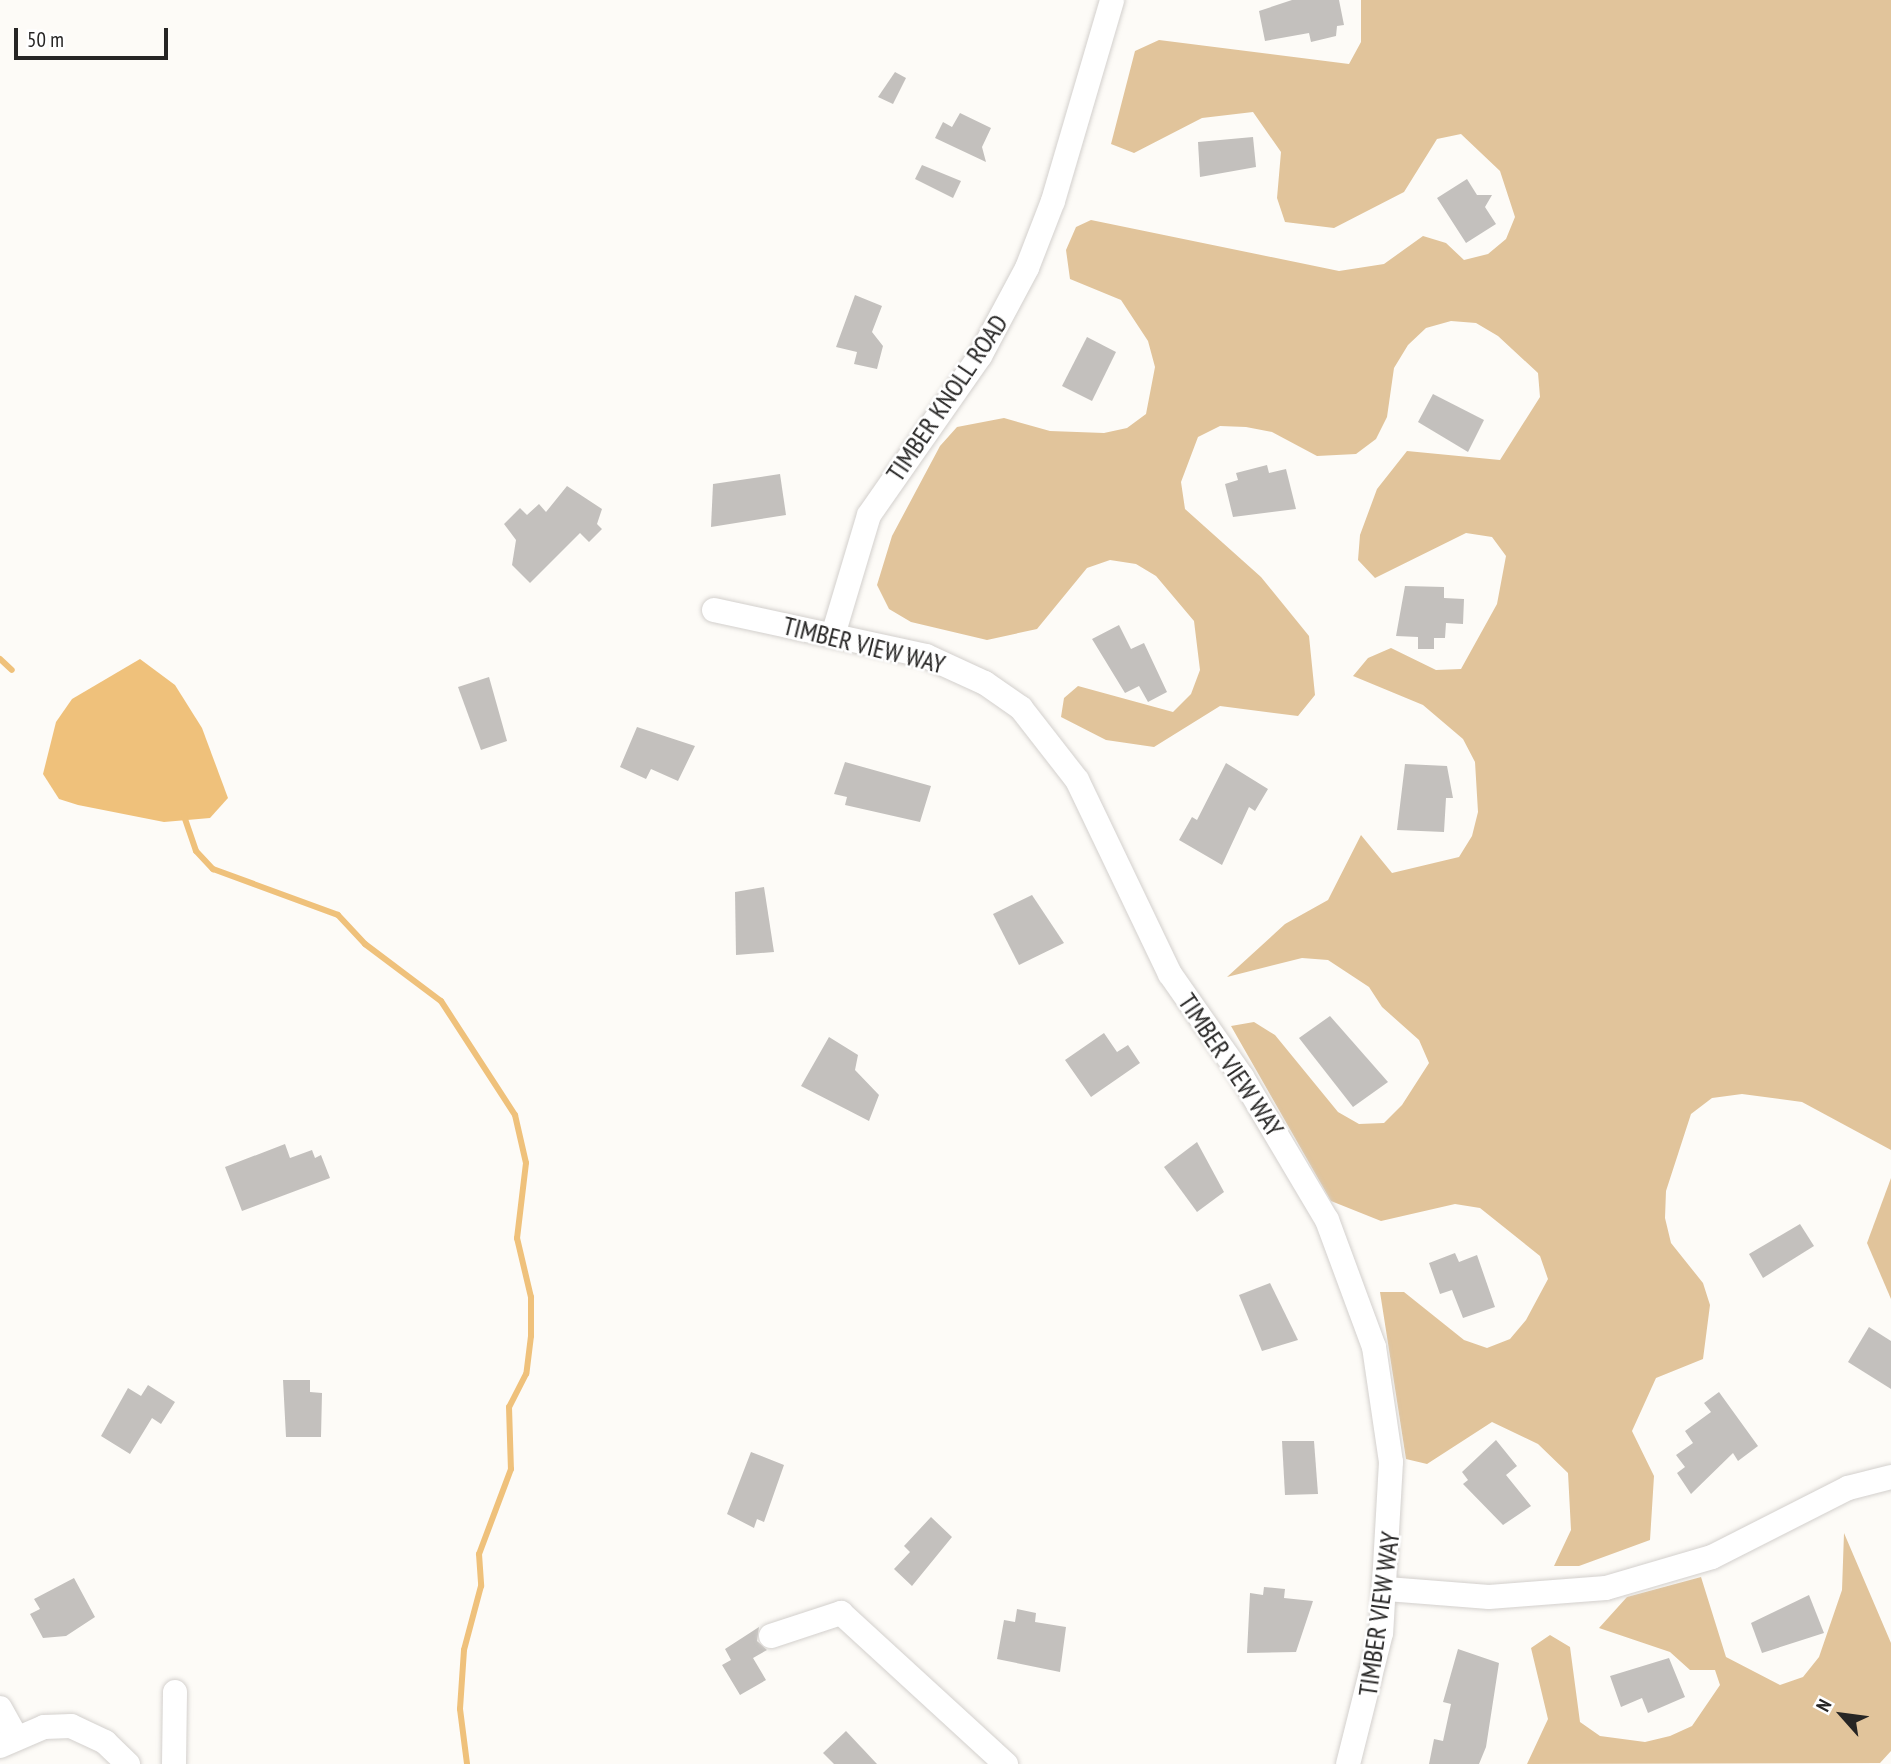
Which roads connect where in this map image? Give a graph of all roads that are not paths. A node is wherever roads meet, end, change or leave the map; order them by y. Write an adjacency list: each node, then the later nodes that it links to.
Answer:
1 (1112, 0): 3 (street, TIMBER KNOLL ROAD)
2 (714, 611): 3 (street, TIMBER VIEW WAY)
3 (833, 635): 5 (street, TIMBER VIEW WAY)
4 (1891, 1477): 5 (street)
5 (1387, 1589): 13 (street, TIMBER VIEW WAY)
6 (771, 1636): 12 (street)
7 (175, 1692): 11 (street)
8 (0, 1708): 9 (street)
9 (8, 1741): 10 (street)
10 (128, 1764)
11 (174, 1764)
12 (1006, 1764)
13 (1348, 1764)

